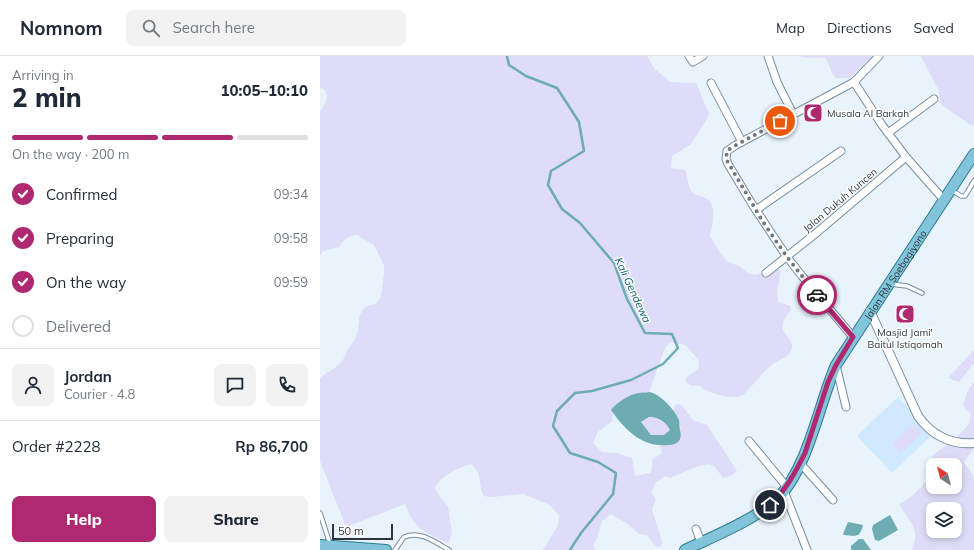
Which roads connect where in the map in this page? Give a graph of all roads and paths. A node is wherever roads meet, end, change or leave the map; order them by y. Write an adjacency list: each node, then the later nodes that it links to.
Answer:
1 (703, 56): 4 (street)
2 (768, 56): 8 (street)
3 (879, 56): 5 (street)
4 (691, 59)
5 (854, 82): 8 (street); 9 (street)
6 (711, 83): 10 (street)
7 (934, 99): 9 (street)
8 (792, 114): 10 (street)
9 (888, 133): 12 (street)
10 (742, 142): 17 (street)
11 (841, 151): 17 (street)
12 (906, 157): 16 (street); 18 (street, Jalan Dukuh Kuncen)
13 (972, 161): 15 (main road, Jalan RM Soebagiyono)
14 (974, 181): 15 (lane)
15 (951, 190): 16 (main road, Jalan RM Soebagiyono)
16 (944, 200): 20 (main road, Jalan RM Soebagiyono)
17 (756, 210): 18 (street)
18 (787, 257): 19 (street, Jalan Dukuh Kuncen); 23 (street)
19 (766, 273)
20 (889, 284): 21 (lane); 22 (main road, Jalan RM Soebagiyono)
21 (922, 293)
22 (870, 311): 23 (main road, Jalan RM Soebagiyono); 27 (street)
23 (853, 337): 24 (main road, Jalan RM Soebagiyono)
24 (836, 365): 25 (street); 28 (main road, Jalan RM Soebagiyono)
25 (846, 407)
26 (749, 441): 29 (street)
27 (974, 443)
28 (800, 463): 29 (main road, Jalan RM Soebagiyono); 30 (street)
29 (785, 489): 33 (main road, Jalan RM Soebagiyono); 41 (street)
30 (832, 500)
31 (320, 513): 35 (lane)
32 (696, 529): 33 (street)
33 (701, 542): 40 (main road, Jalan RM Soebagiyono)
34 (320, 546): 35 (main road)
35 (331, 547): 36 (main road)
36 (352, 549): 37 (main road)
37 (386, 550)
38 (395, 550): 39 (lane)
39 (449, 550)
40 (685, 550)
41 (807, 550)

